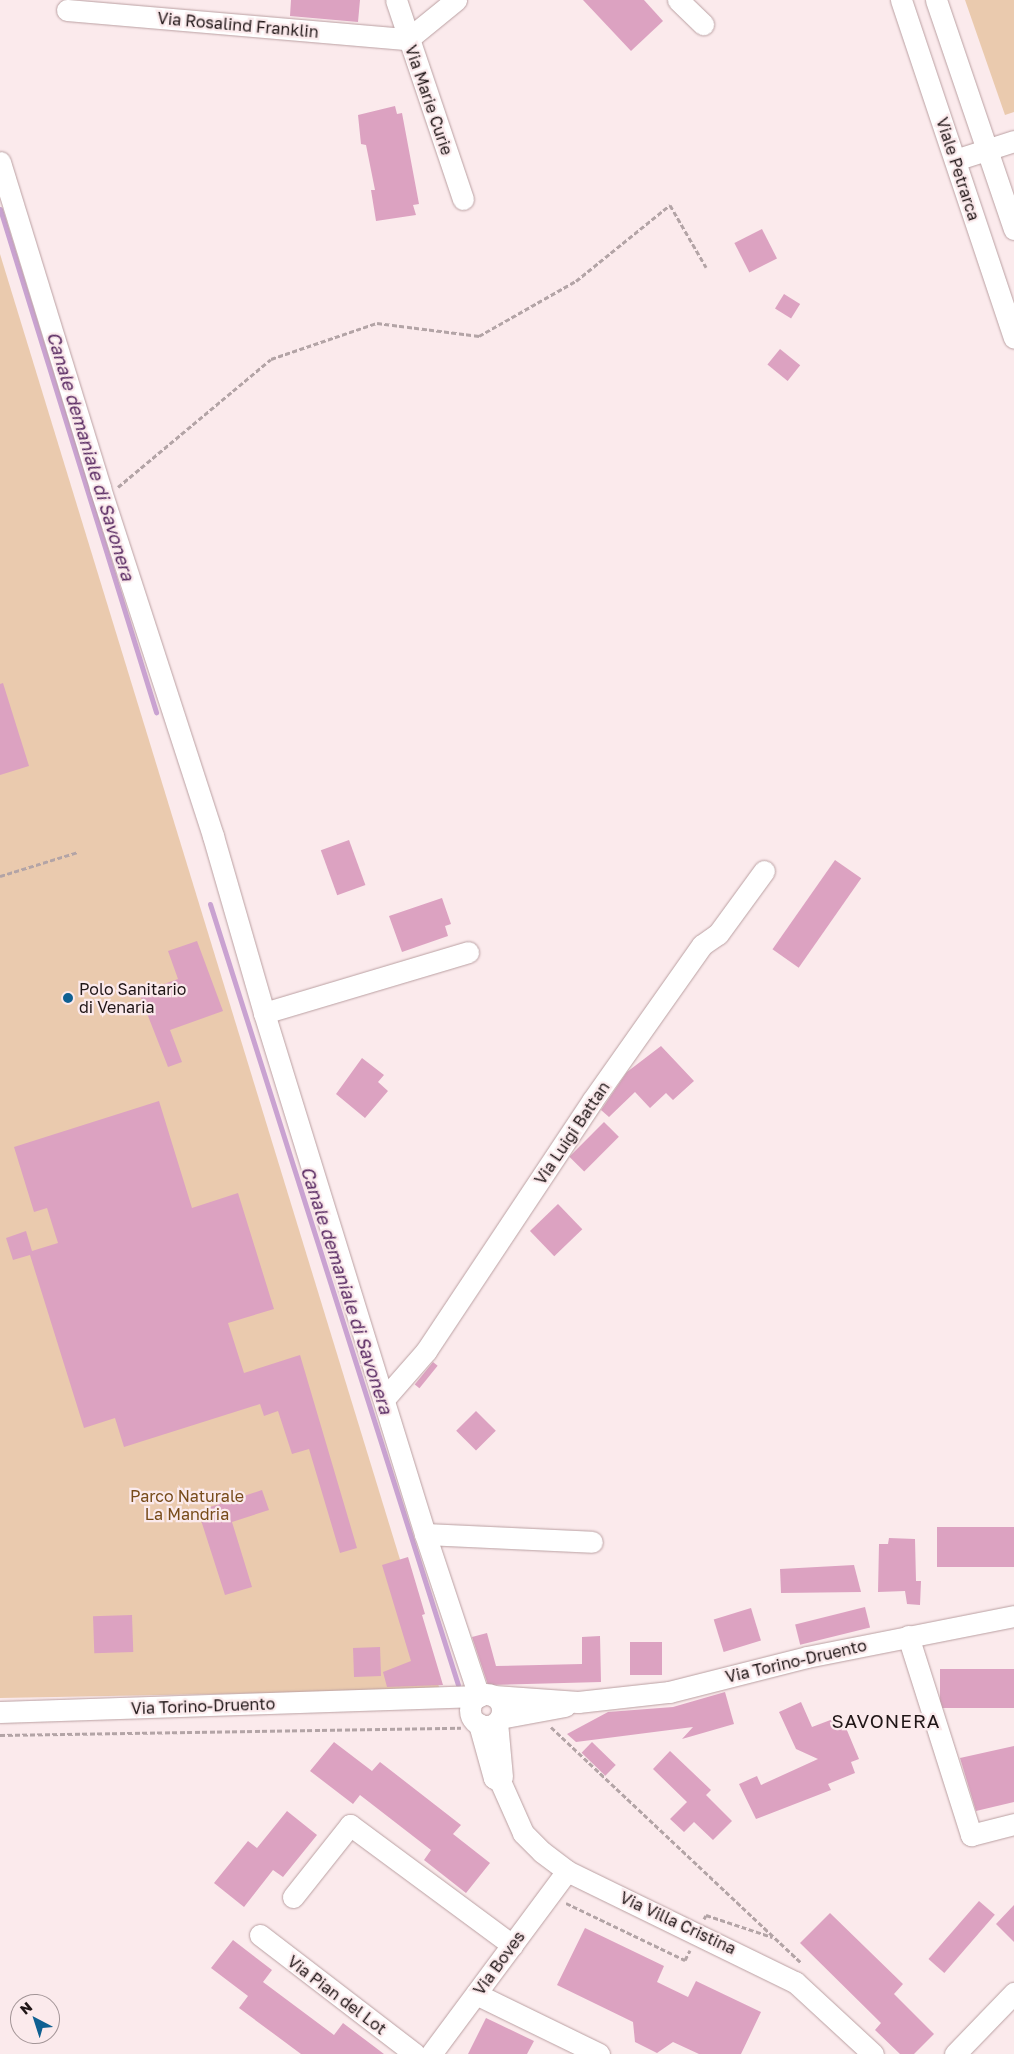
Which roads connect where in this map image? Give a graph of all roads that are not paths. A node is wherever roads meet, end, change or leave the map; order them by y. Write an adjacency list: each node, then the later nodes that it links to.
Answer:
1 (396, 0): 8 (street, Via Marie Curie)
2 (456, 0): 8 (street)
3 (678, 0): 7 (street)
4 (901, 0): 11 (street, Viale Petrarca)
5 (936, 0): 10 (street)
6 (67, 10): 8 (street, Via Rosalind Franklin)
7 (703, 24)
8 (408, 39): 13 (street, Via Marie Curie)
9 (1014, 141): 10 (street)
10 (986, 150): 11 (street); 14 (street)
11 (955, 160): 15 (street, Viale Petrarca)
12 (0, 162): 18 (street)
13 (463, 199)
14 (1014, 229)
15 (1014, 338)
16 (764, 871): 19 (street, Via Luigi Battan)
17 (468, 952): 18 (street)
18 (264, 1014): 19 (street)
19 (384, 1399): 20 (street)
20 (423, 1528): 21 (street); 24 (street)
21 (592, 1542)
22 (1014, 1616): 23 (street, Via Torino-Druento)
23 (908, 1636): 26 (street, Via Torino-Druento); 29 (street)
24 (487, 1696): 25 (street, Via Torino-Druento); 26 (street, Via Torino-Druento); 28 (street); 28 (street)
25 (407, 1700): 27 (street, Via Torino-Druento); 28 (street, Via Torino-Druento)
26 (578, 1702): 28 (street, Via Torino-Druento)
27 (0, 1712)
28 (483, 1723): 30 (street, Via Villa Cristina)
29 (1014, 1824)
30 (567, 1871): 33 (street, Via Boves); 39 (street, Via Villa Cristina)
31 (293, 1897): 33 (street)
32 (260, 1935): 36 (street, Via Pian del Lot)
33 (512, 1945): 35 (street, Via Boves)
34 (1014, 1993): 40 (street)
35 (476, 1994): 37 (street, Via Boves); 38 (street)
36 (415, 2054)
37 (431, 2054)
38 (599, 2054)
39 (873, 2054)
40 (955, 2054)

